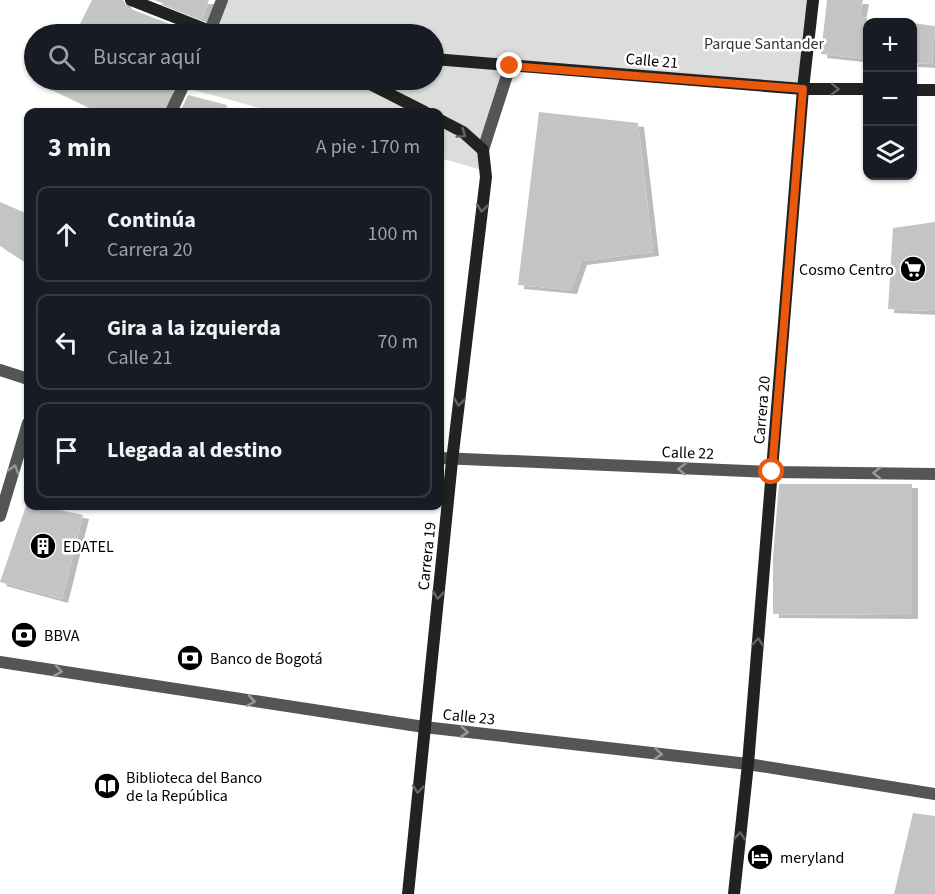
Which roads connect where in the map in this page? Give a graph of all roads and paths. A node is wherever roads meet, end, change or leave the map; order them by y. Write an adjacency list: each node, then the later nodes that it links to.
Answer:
1 (131, 0): 4 (main road)
2 (222, 0): 5 (street)
3 (813, 0): 8 (main road, Carrera 20)
4 (188, 24)
5 (213, 24)
6 (444, 60): 7 (main road, Calle 21)
7 (510, 66): 8 (main road, Calle 21); 17 (street)
8 (803, 89): 9 (main road, Calle 21, one-way to 9); 23 (main road, Carrera 20)
9 (863, 89)
10 (181, 90): 14 (street)
11 (382, 90): 15 (main road)
12 (917, 90): 13 (main road)
13 (935, 90)
14 (173, 108)
15 (417, 108)
16 (444, 122): 17 (main road, one-way to 17)
17 (483, 150): 22 (main road, Carrera 19, one-way to 22)
18 (0, 369): 19 (street)
19 (24, 378)
20 (24, 436): 25 (street, one-way to 20)
21 (444, 459): 22 (street, Calle 22)
22 (452, 461): 23 (street, Calle 22, one-way to 22); 27 (main road, Carrera 19, one-way to 27)
23 (772, 472): 24 (street, Calle 22, one-way to 23); 28 (main road, Carrera 20, one-way to 23)
24 (935, 474)
25 (0, 516)
26 (0, 662): 27 (street, Calle 23, one-way to 27)
27 (424, 728): 28 (street, Calle 23, one-way to 28); 30 (main road, Carrera 19, one-way to 30)
28 (748, 764): 29 (street, Calle 23); 31 (main road, Carrera 20, one-way to 28)
29 (935, 794)
30 (408, 894)
31 (734, 894)

